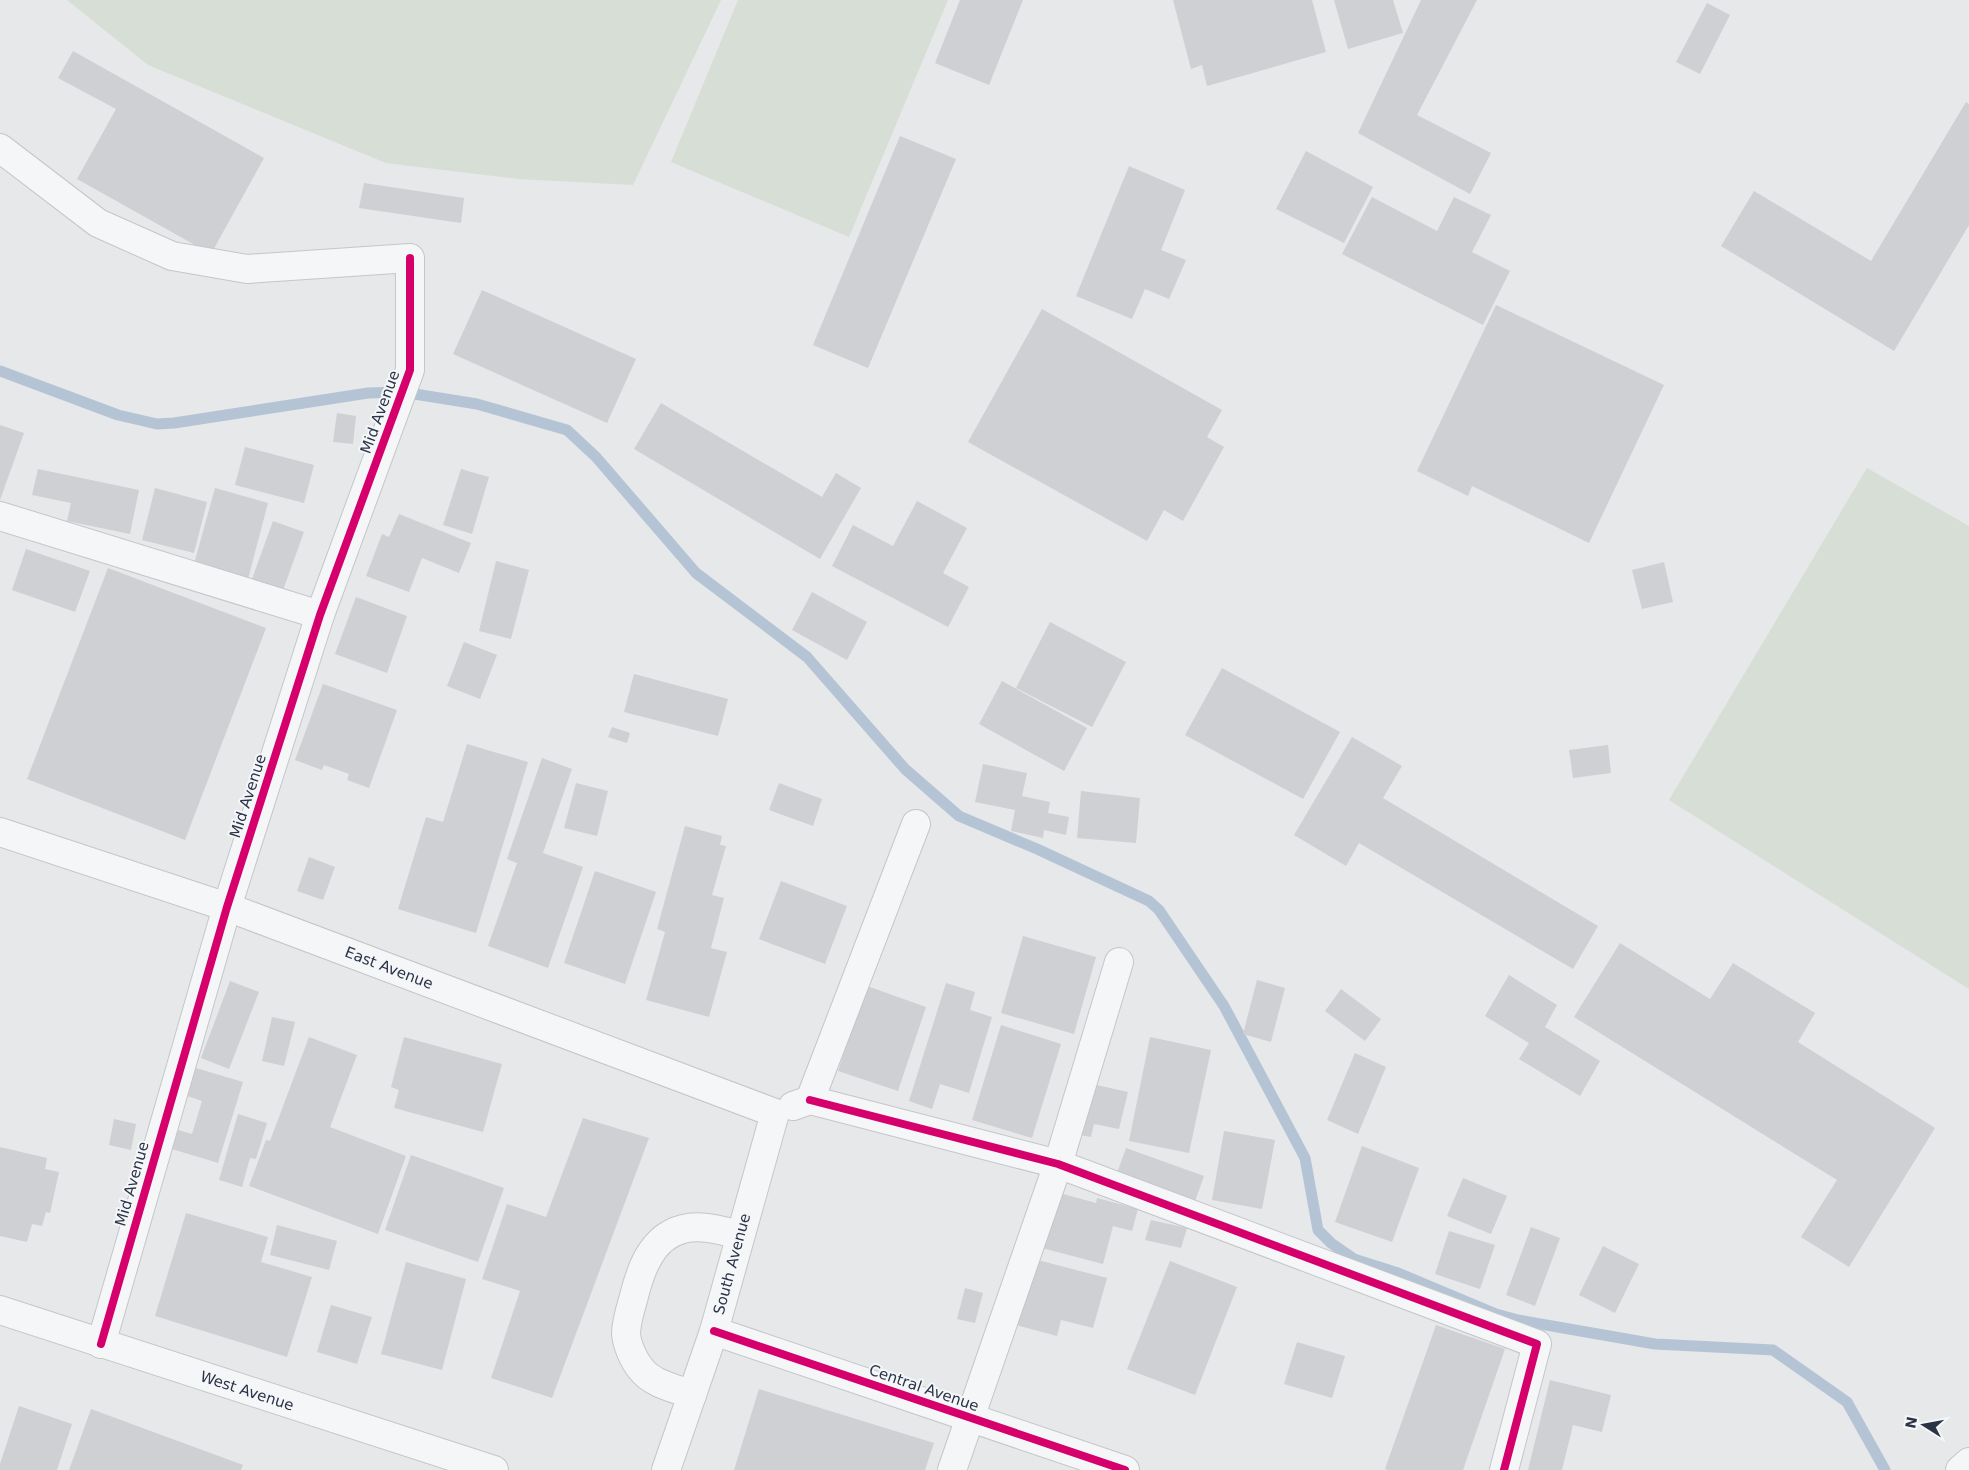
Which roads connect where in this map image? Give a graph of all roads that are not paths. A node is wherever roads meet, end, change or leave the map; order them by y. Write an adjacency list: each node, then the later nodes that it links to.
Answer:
1 (0, 148): 3 (street, Mid Avenue)
2 (0, 516): 3 (street)
3 (320, 615): 6 (street, Mid Avenue)
4 (916, 824): 8 (street)
5 (0, 832): 6 (street, East Avenue)
6 (226, 907): 9 (street, East Avenue); 14 (street, Mid Avenue)
7 (1119, 962): 10 (street)
8 (810, 1100): 9 (street); 10 (street)
9 (775, 1112): 11 (street, South Avenue)
10 (1058, 1164): 16 (street); 22 (street)
11 (740, 1234): 13 (street, South Avenue); 15 (street)
12 (0, 1310): 14 (street, West Avenue)
13 (714, 1331): 15 (street, South Avenue); 16 (street, Central Avenue)
14 (101, 1344): 18 (street, West Avenue)
15 (692, 1395): 19 (street, South Avenue)
16 (969, 1417): 20 (street); 21 (street, Central Avenue)
17 (1969, 1462): 23 (street)
18 (494, 1470)
19 (666, 1470)
20 (952, 1470)
21 (1125, 1470)
22 (1504, 1470)
23 (1960, 1470)

